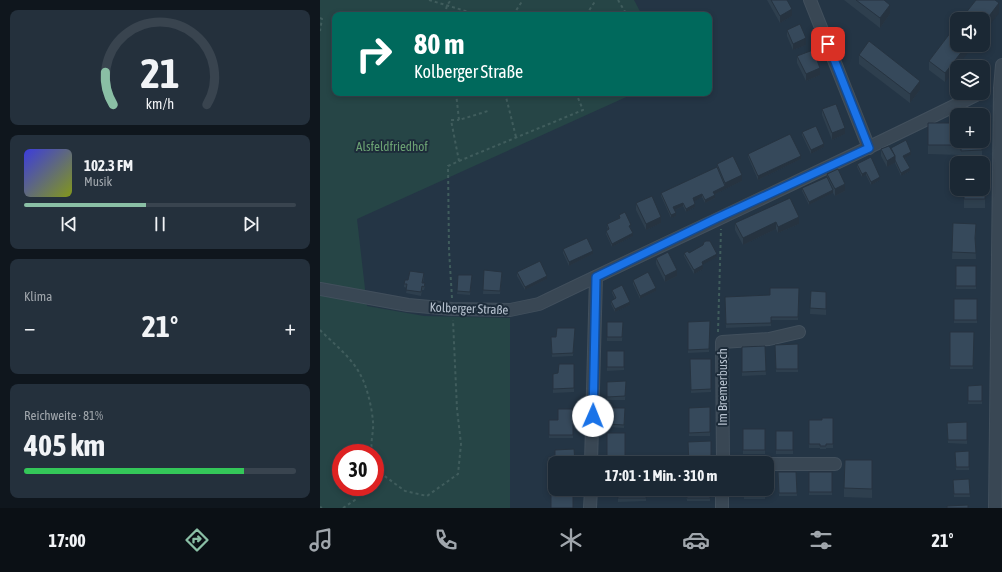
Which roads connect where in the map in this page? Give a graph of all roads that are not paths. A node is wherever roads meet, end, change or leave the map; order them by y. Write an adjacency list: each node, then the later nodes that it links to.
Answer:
1 (810, 0): 6 (street)
2 (1002, 65): 4 (street)
3 (990, 88): 4 (street)
4 (1000, 88): 10 (street)
5 (966, 100): 6 (street, Kolberger Straße)
6 (869, 148): 7 (street, Kolberger Straße)
7 (596, 277): 8 (street, Kolberger Straße); 11 (street)
8 (320, 289)
9 (799, 332): 12 (street, Im Bremerbusch)
10 (999, 344): 19 (street)
11 (592, 456)
12 (722, 456)
13 (774, 464): 14 (street)
14 (835, 464)
15 (591, 496): 17 (street)
16 (722, 496): 18 (street)
17 (590, 508)
18 (722, 508)
19 (995, 508)

